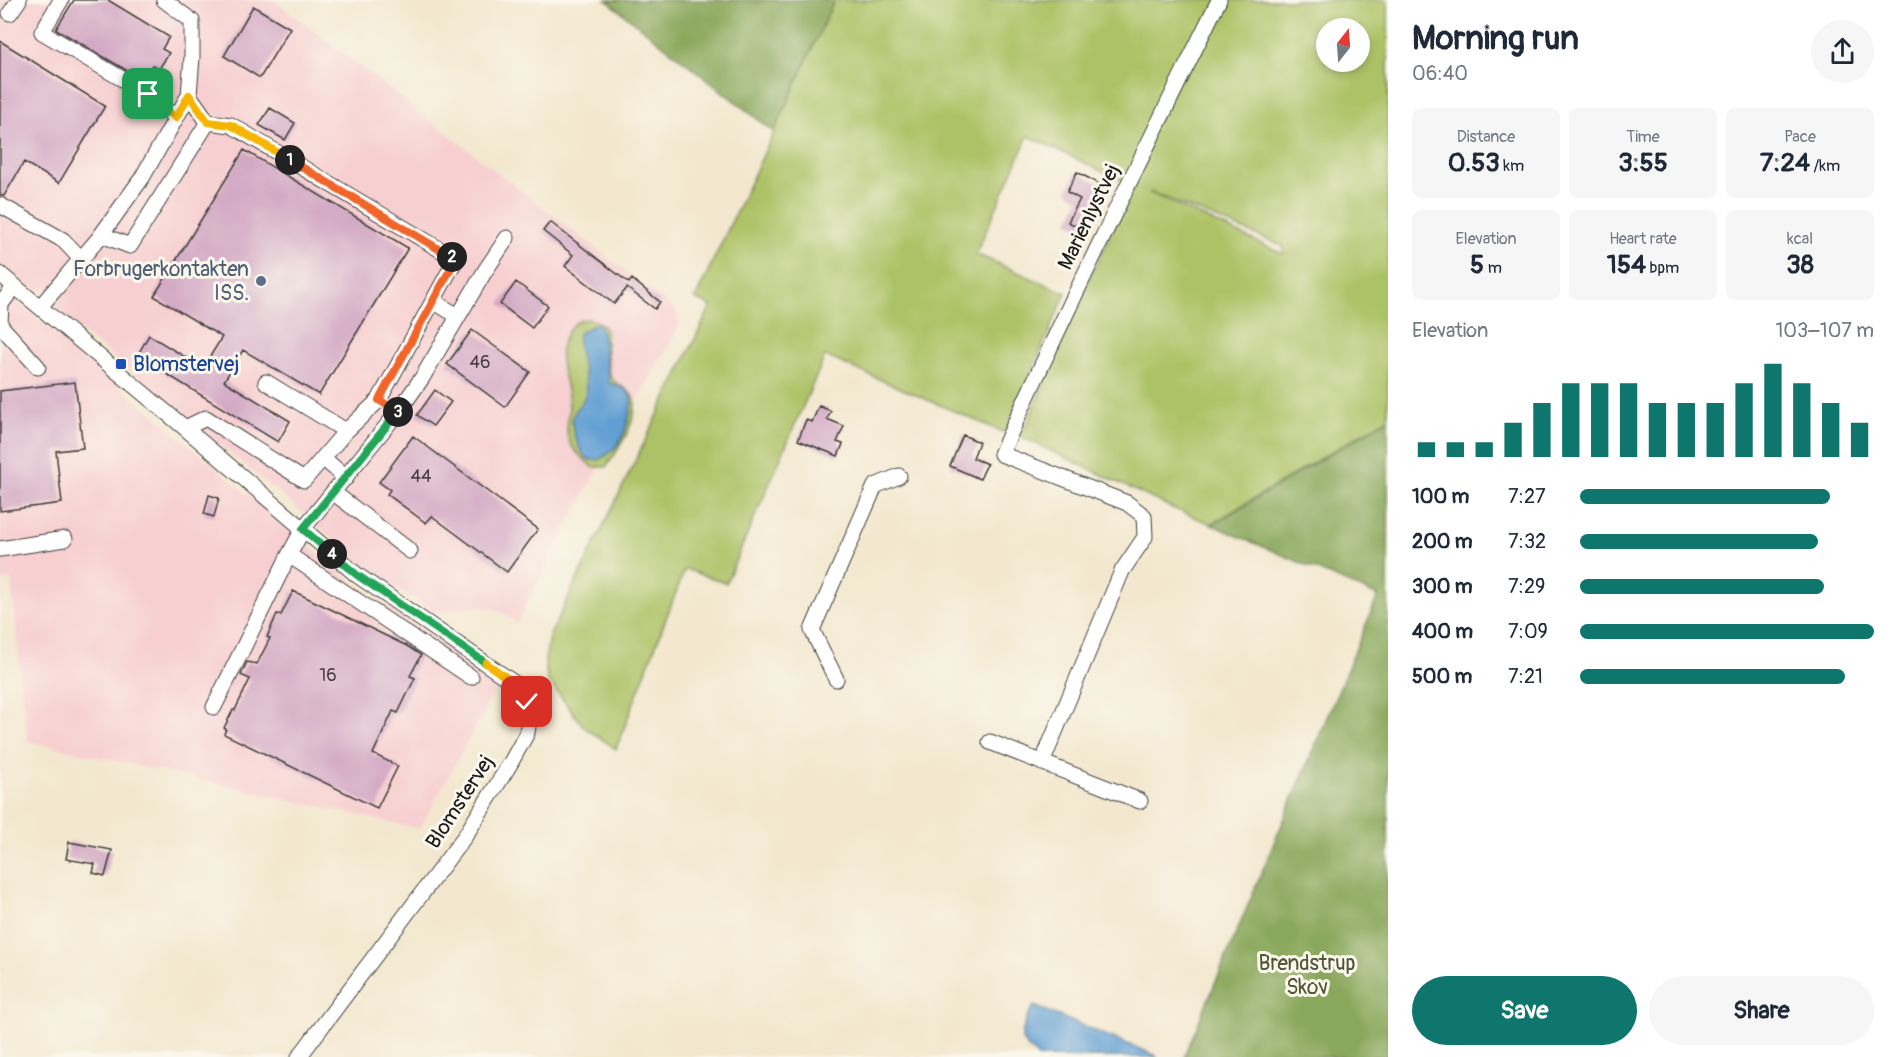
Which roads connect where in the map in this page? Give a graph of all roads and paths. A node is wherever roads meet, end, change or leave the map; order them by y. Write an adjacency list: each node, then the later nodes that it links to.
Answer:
1 (61, 0): 5 (street)
2 (164, 0): 4 (street)
3 (1219, 0): 39 (street, Marienlystvej)
4 (189, 95): 5 (street); 6 (street)
5 (176, 118): 8 (street)
6 (208, 122): 8 (street); 14 (street)
7 (0, 205): 10 (street)
8 (102, 235): 10 (street)
9 (507, 237): 16 (street)
10 (82, 260): 15 (street)
11 (0, 274): 12 (street, Blomstervej)
12 (15, 286): 13 (street); 15 (street, Blomstervej)
13 (1, 300): 17 (street)
14 (434, 301): 16 (street); 18 (street)
15 (40, 307): 24 (street, Blomstervej)
16 (458, 316): 19 (street)
17 (0, 326): 20 (street)
18 (413, 339): 19 (street); 22 (street)
19 (436, 353): 23 (street)
20 (38, 367)
21 (266, 382): 25 (street)
22 (379, 400): 23 (street); 25 (street)
23 (398, 412): 28 (street)
24 (185, 428): 26 (street); 30 (street, Blomstervej)
25 (346, 432): 26 (street)
26 (323, 458): 28 (street)
27 (899, 476): 36 (street)
28 (346, 477): 29 (street)
29 (334, 493): 30 (street); 33 (street)
30 (303, 529): 34 (street); 41 (street, Blomstervej)
31 (65, 540): 32 (street)
32 (0, 549)
33 (410, 551)
34 (289, 555): 35 (street); 37 (street)
35 (471, 677)
36 (836, 679)
37 (214, 707)
38 (990, 742): 39 (street)
39 (1042, 763): 40 (street)
40 (1140, 801)
41 (299, 1057)

